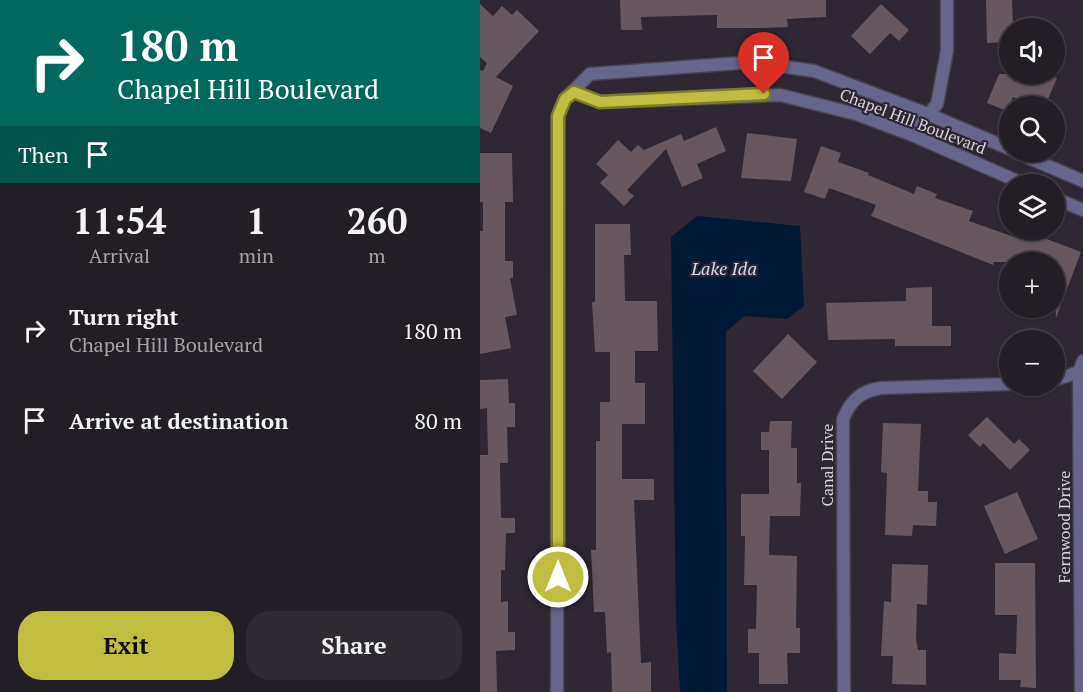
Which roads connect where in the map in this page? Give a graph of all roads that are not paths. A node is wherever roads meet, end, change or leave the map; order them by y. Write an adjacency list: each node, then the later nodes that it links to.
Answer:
1 (947, 0): 3 (street)
2 (574, 92): 3 (street, Chapel Hill Boulevard); 4 (street, Chapel Hill Boulevard); 15 (street, Chapel Hill Boulevard)
3 (928, 114): 4 (street); 5 (street, Chapel Hill Boulevard)
4 (912, 135): 7 (street, Chapel Hill Boulevard)
5 (999, 144)
6 (1038, 162): 8 (street)
7 (1001, 174)
8 (1083, 181)
9 (1065, 203): 10 (street)
10 (1083, 210)
11 (1081, 367): 12 (street); 14 (street, Fernwood Drive)
12 (1065, 375)
13 (999, 384): 16 (street, Canal Drive)
14 (1082, 542): 17 (street, Fernwood Drive)
15 (557, 692)
16 (844, 692)
17 (1081, 692)

